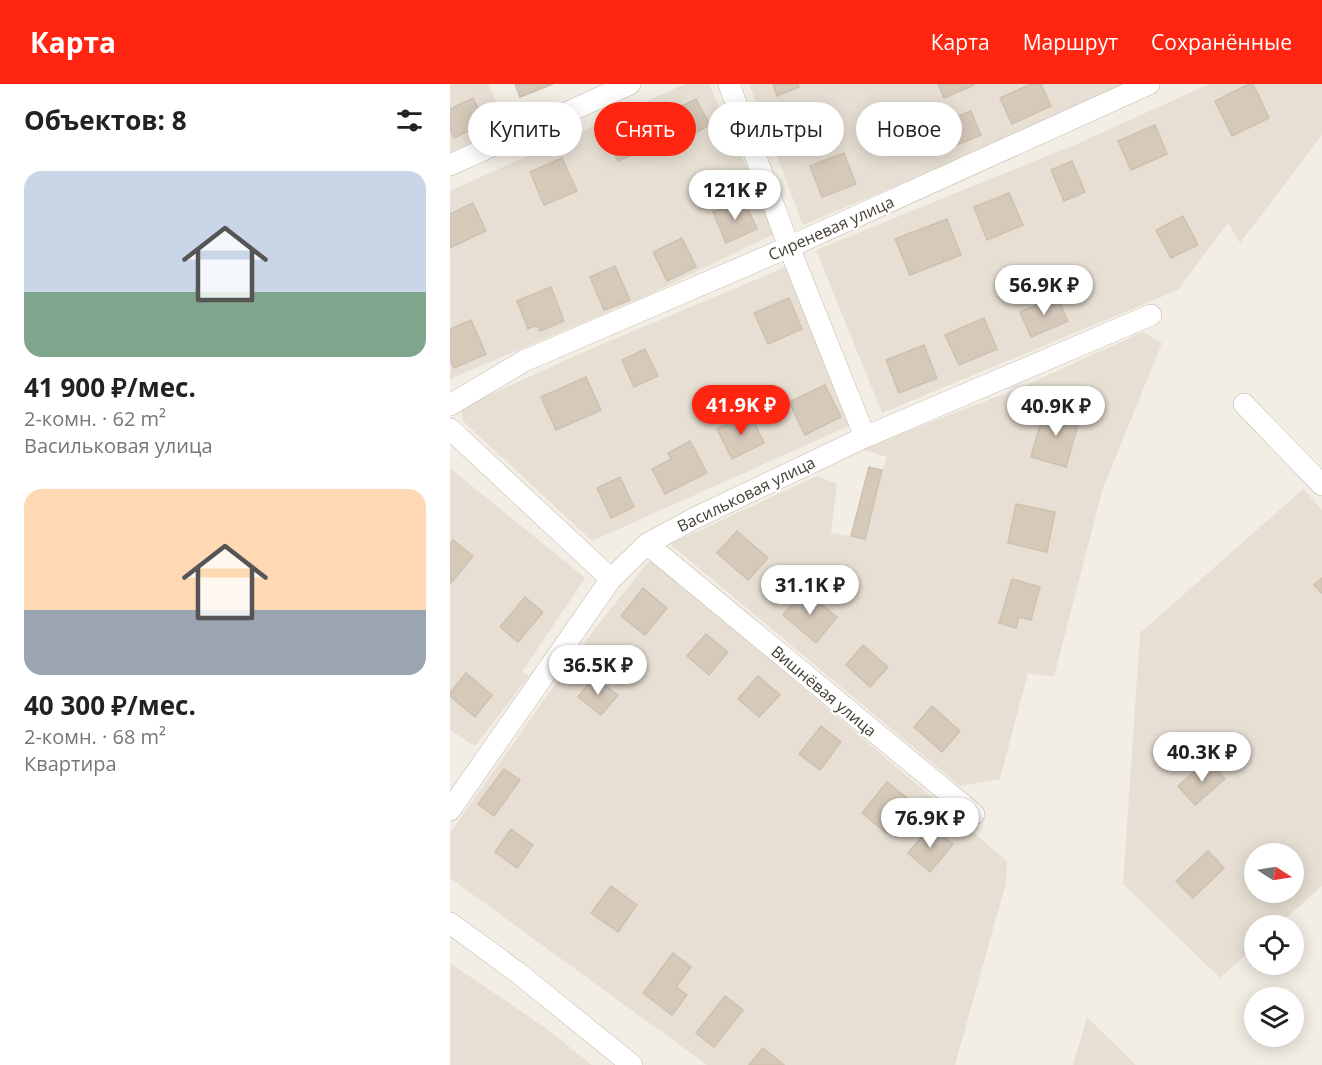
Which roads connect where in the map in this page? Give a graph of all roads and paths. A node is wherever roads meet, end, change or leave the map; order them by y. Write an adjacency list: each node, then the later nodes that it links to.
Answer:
1 (630, 84): 4 (street)
2 (729, 84): 5 (street)
3 (1149, 84): 5 (street, Сиреневая улица)
4 (450, 165)
5 (789, 247): 8 (street, Сиреневая улица); 10 (street)
6 (1151, 315): 10 (street, Васильковая улица)
7 (1244, 404): 11 (street)
8 (450, 405)
9 (450, 429): 13 (street)
10 (866, 437): 12 (street, Васильковая улица)
11 (1322, 485)
12 (647, 544): 13 (street, Васильковая улица); 15 (street, Вишнёвая улица)
13 (611, 579): 14 (street, Васильковая улица)
14 (450, 810)
15 (974, 814)
16 (450, 923): 17 (street)
17 (632, 1065)

